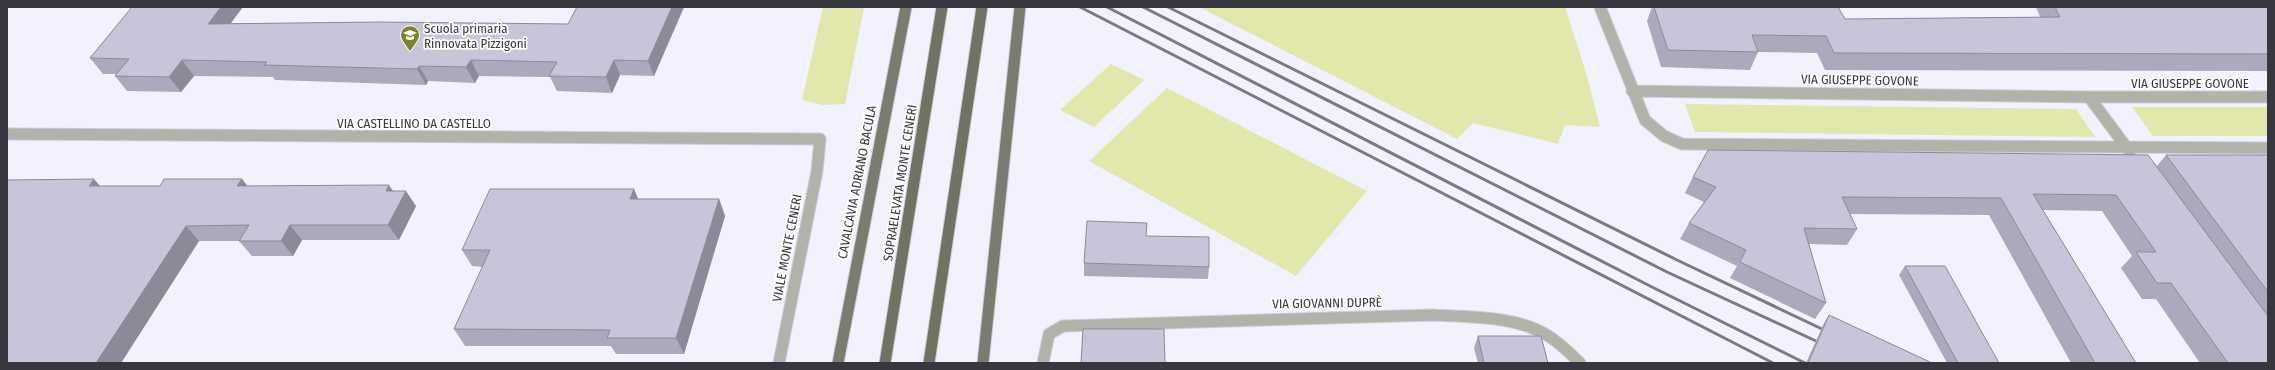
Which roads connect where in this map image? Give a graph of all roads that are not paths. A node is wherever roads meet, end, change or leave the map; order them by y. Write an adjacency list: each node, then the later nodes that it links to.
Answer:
1 (906, 7): 15 (main road, CAVALCAVIA ADRIANO BACULA)
2 (942, 7): 16 (highway, SOPRAELEVATA MONTE CENERI)
3 (982, 7): 17 (highway)
4 (1020, 7): 18 (main road)
5 (1600, 7): 6 (street)
6 (1632, 91): 8 (street, VIA GIUSEPPE GOVONE); 12 (street)
7 (2268, 97): 8 (street, VIA GIUSEPPE GOVONE)
8 (2089, 98): 12 (street)
9 (7, 134): 10 (street, VIA CASTELLINO DA CASTELLO)
10 (820, 139): 14 (street, VIALE MONTE CENERI)
11 (2268, 148): 12 (street)
12 (2128, 149): 13 (street)
13 (2137, 162)
14 (779, 363)
15 (838, 363)
16 (885, 363)
17 (929, 363)
18 (983, 363)
19 (1044, 363): 20 (street, VIA GIOVANNI DUPRÈ)
20 (1580, 363)

